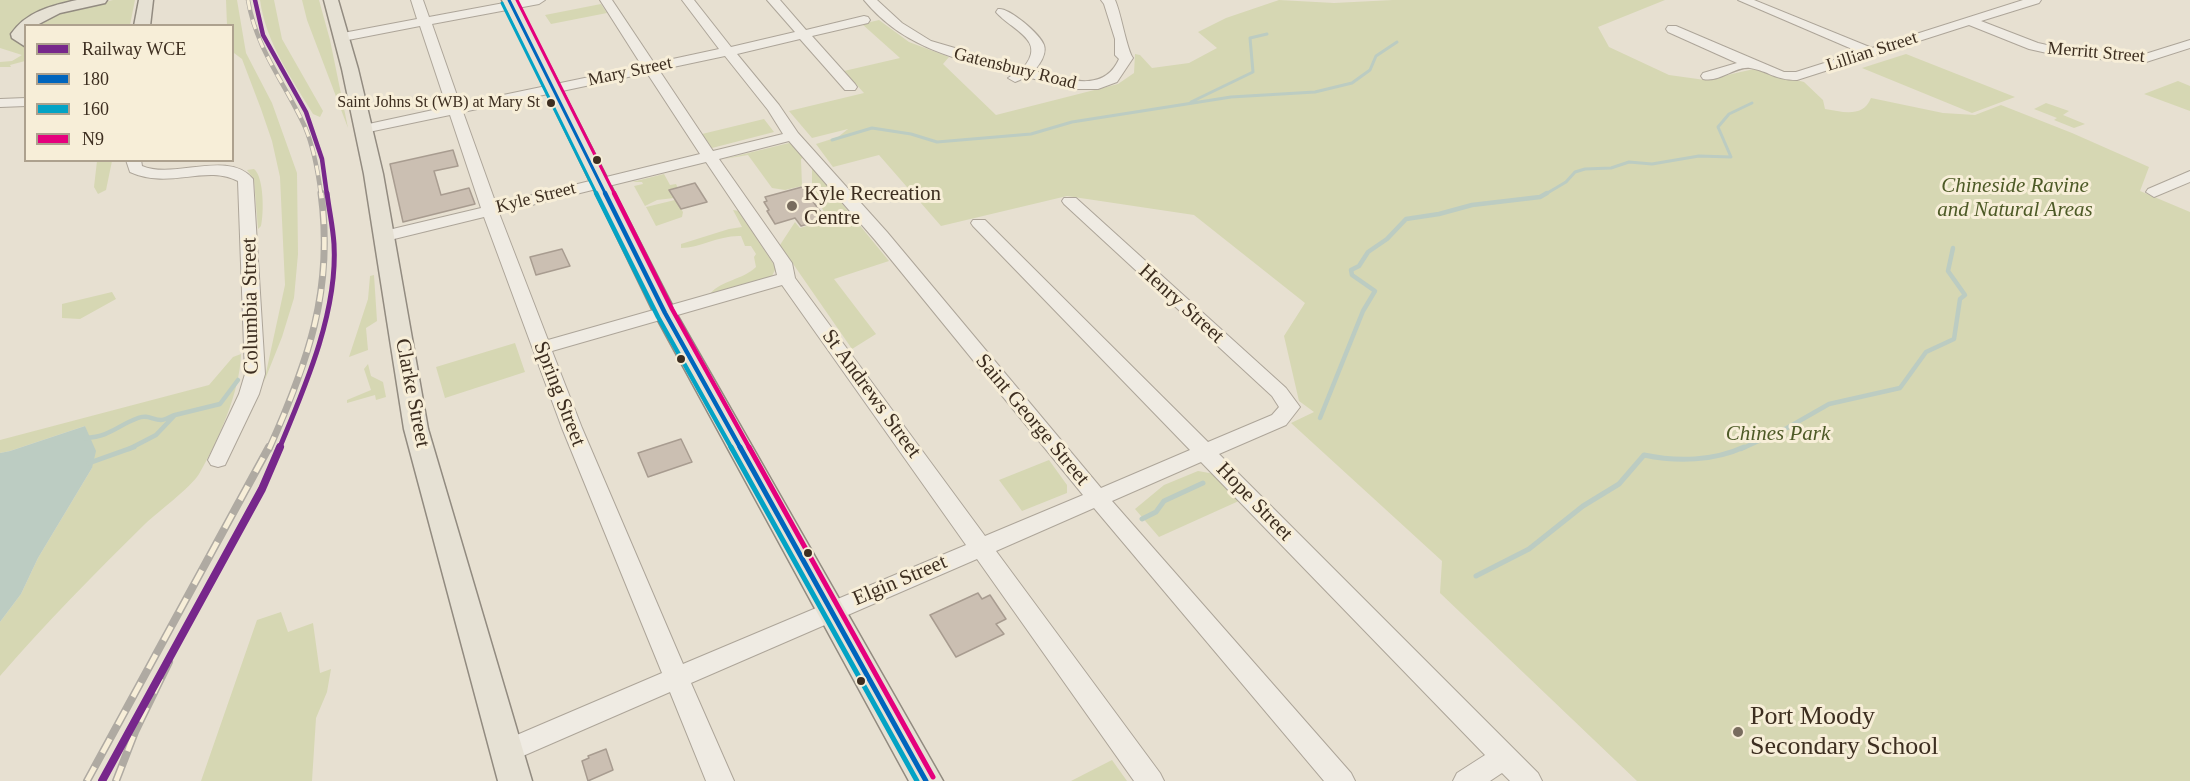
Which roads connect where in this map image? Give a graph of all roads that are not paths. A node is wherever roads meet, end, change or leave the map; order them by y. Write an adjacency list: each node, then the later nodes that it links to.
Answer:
1 (99, 0): 19 (main road)
2 (146, 0): 20 (main road)
3 (331, 0): 24 (main road, Clarke Street)
4 (417, 0): 18 (street, Spring Street)
5 (539, 0): 13 (street)
6 (606, 0): 31 (street, St Andrews Street)
7 (688, 0): 28 (street, Saint George Street)
8 (772, 0): 23 (street)
9 (862, 0): 14 (street, Gatensbury Road)
10 (1744, 0): 29 (street)
11 (2035, 0): 17 (street, Lillian Street)
12 (1109, 1): 32 (street, Gatensbury Road)
13 (510, 2): 18 (street); 35 (main road)
14 (873, 4): 26 (street, Gatensbury Road)
15 (1002, 12): 32 (street)
16 (864, 20): 23 (street, Mary Street)
17 (1969, 21): 27 (street, Merritt Street); 29 (street, Lillian Street)
18 (424, 22): 24 (street); 38 (street, Spring Street)
19 (26, 24)
20 (142, 24)
21 (24, 27): 25 (main road)
22 (1672, 29): 30 (street, Lillian Street)
23 (804, 35): 28 (street, Mary Street); 34 (street)
24 (343, 37): 39 (main road, Clarke Street)
25 (24, 41)
26 (924, 41): 32 (street, Gatensbury Road); 32 (street, Gatensbury Road)
27 (2190, 44)
28 (728, 52): 31 (street, Mary Street); 40 (street, Saint George Street)
29 (1872, 52): 30 (street, Lillian Street)
30 (1749, 63): 33 (street)
31 (650, 68): 35 (street, Mary Street); 41 (street, St Andrews Street)
32 (1026, 70)
33 (1708, 76)
34 (850, 87)
35 (553, 88): 38 (street, Mary Street); 44 (main road)
36 (24, 102): 37 (street)
37 (0, 103)
38 (455, 109): 39 (street, Mary Street); 47 (street, Spring Street)
39 (364, 129): 49 (main road, Clarke Street)
40 (792, 136): 41 (street, Kyle Street); 56 (street, Saint George Street)
41 (711, 156): 44 (street, Kyle Street); 50 (street, St Andrews Street)
42 (133, 162): 55 (street, Columbia Street)
43 (2190, 176): 45 (street)
44 (602, 182): 47 (street, Kyle Street); 51 (main road)
45 (2154, 192)
46 (1070, 201): 53 (street, Henry Street)
47 (490, 210): 49 (street, Kyle Street); 52 (street, Spring Street)
48 (980, 223): 54 (street, Hope Street)
49 (386, 236): 60 (main road, Clarke Street)
50 (786, 278): 51 (street); 57 (street, St Andrews Street)
51 (665, 313): 52 (street); 58 (main road)
52 (542, 348): 59 (street, Spring Street)
53 (1290, 407): 54 (street, Elgin Street)
54 (1206, 452): 56 (street, Elgin Street); 61 (street, Hope Street)
55 (218, 460)
56 (1097, 498): 57 (street, Elgin Street); 66 (street, Saint George Street)
57 (980, 547): 58 (street, Elgin Street); 65 (street, St Andrews Street)
58 (831, 610): 59 (street, Elgin Street); 64 (main road)
59 (676, 677): 60 (street, Elgin Street); 63 (street, Spring Street)
60 (507, 751): 62 (main road, Clarke Street)
61 (1505, 757): 67 (street); 68 (street, Hope Street)
62 (515, 781)
63 (720, 781)
64 (926, 781)
65 (1150, 781)
66 (1341, 781)
67 (1467, 781)
68 (1528, 781)

